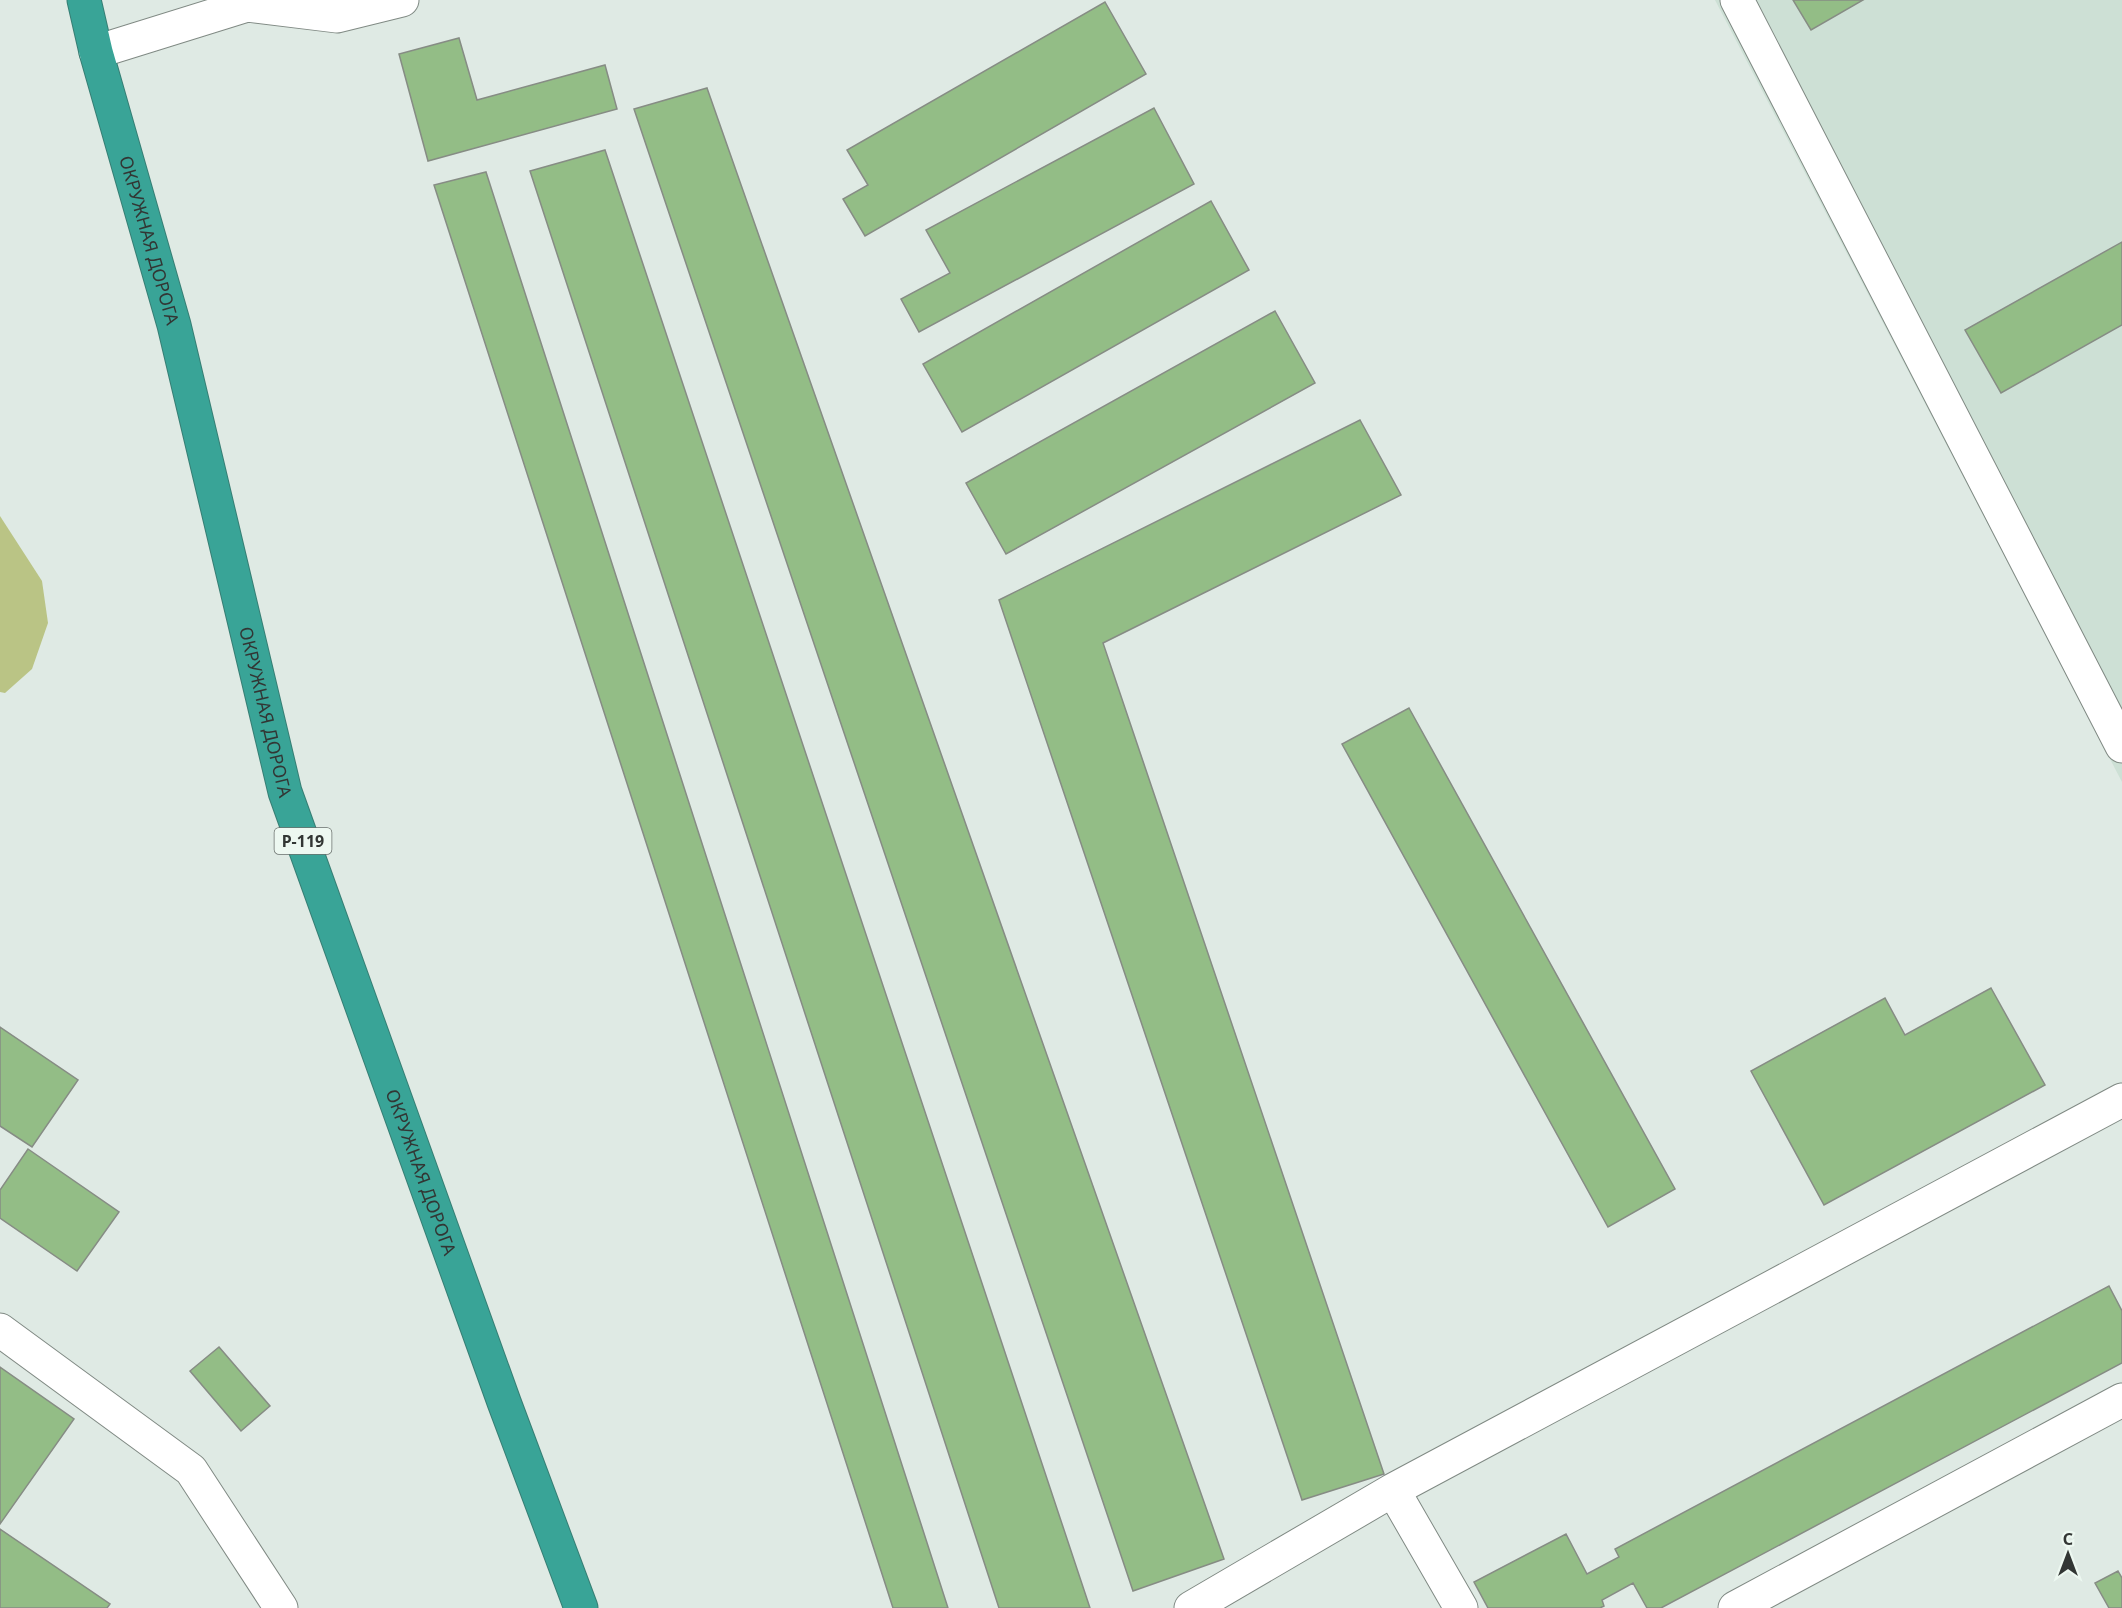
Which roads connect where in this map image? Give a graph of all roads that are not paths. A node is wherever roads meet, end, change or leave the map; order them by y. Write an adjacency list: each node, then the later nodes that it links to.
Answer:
1 (84, 0): 4 (highway, ОКРУЖНАЯ ДОРОГА / Р-119)
2 (402, 0): 4 (lane)
3 (1737, 0): 5 (lane)
4 (96, 52): 11 (highway, ОКРУЖНАЯ ДОРОГА / Р-119)
5 (2122, 746)
6 (2122, 1100): 9 (lane)
7 (0, 1330): 10 (lane)
8 (2122, 1400): 14 (lane)
9 (1393, 1490): 12 (lane); 13 (lane)
10 (281, 1608)
11 (581, 1608)
12 (1192, 1608)
13 (1461, 1608)
14 (1735, 1608)

